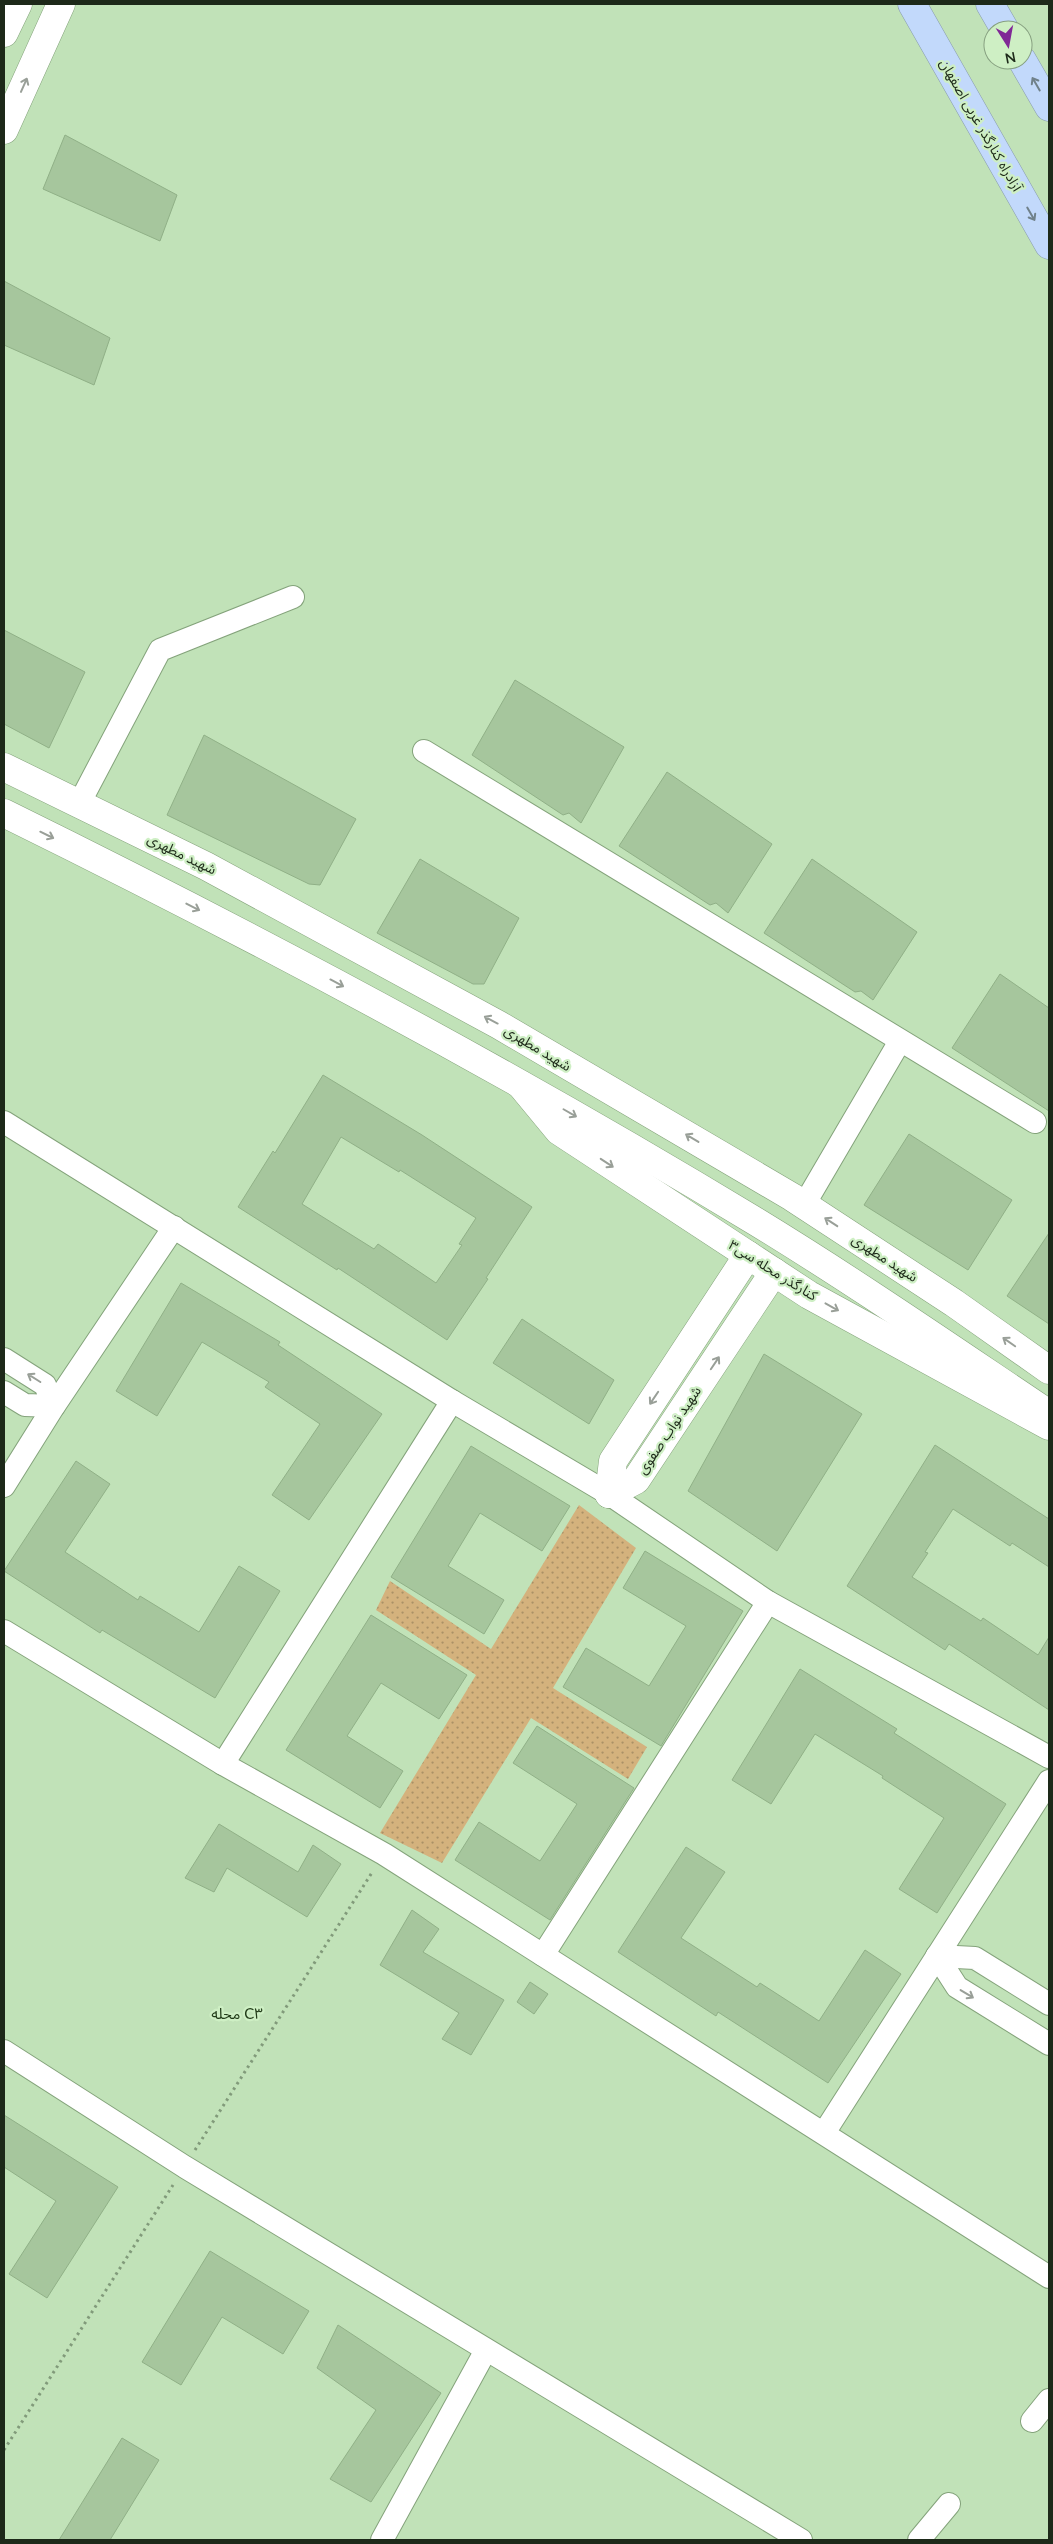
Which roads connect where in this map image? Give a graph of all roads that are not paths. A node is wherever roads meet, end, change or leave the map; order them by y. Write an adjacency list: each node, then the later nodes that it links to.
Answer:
1 (18, 4): 6 (main road)
2 (61, 4): 9 (main road, one-way to 2)
3 (912, 4): 10 (highway, آزادراه کنارگذر غربی اصفهان, one-way to 10)
4 (990, 4): 5 (highway)
5 (999, 20)
6 (4, 33)
7 (1028, 70): 8 (highway, one-way to 7)
8 (1049, 107)
9 (4, 130)
10 (1049, 245)
11 (292, 596): 14 (street)
12 (424, 751): 16 (street)
13 (4, 766): 14 (main road, شهید مطهری)
14 (79, 804): 20 (main road, شهید مطهری, one-way to 14)
15 (4, 813): 17 (main road, one-way to 17)
16 (900, 1040): 19 (street); 20 (street)
17 (520, 1084): 22 (main road, کنارگذر محله سی۳, one-way to 22); 31 (main road, one-way to 31)
18 (4, 1122): 21 (street)
19 (1035, 1122)
20 (804, 1205): 27 (main road, شهید مطهری, one-way to 20)
21 (174, 1227): 29 (street); 30 (street)
22 (748, 1255): 23 (main road, کنارگذر محله سی۳); 24 (main road)
23 (774, 1272): 25 (main road, شهید نواب صفوی); 32 (main road, کنارگذر محله سی۳, one-way to 32)
24 (725, 1290): 25 (main road); 34 (main road, one-way to 34)
25 (750, 1311): 34 (main road, شهید نواب صفوی, one-way to 25)
26 (4, 1359): 30 (street, one-way to 26)
27 (1049, 1370)
28 (4, 1392): 30 (street)
29 (452, 1401): 34 (street); 38 (street)
30 (54, 1406): 33 (street)
31 (1049, 1414)
32 (1049, 1426)
33 (4, 1486)
34 (609, 1494): 35 (street)
35 (768, 1602): 37 (street); 40 (street)
36 (4, 1631): 38 (street)
37 (1049, 1757)
38 (223, 1764): 40 (street)
39 (1049, 1781): 41 (street)
40 (543, 1955): 45 (street)
41 (937, 1956): 42 (street); 43 (street, one-way to 43); 45 (street)
42 (1049, 2004)
43 (1049, 2044)
44 (4, 2051): 47 (street)
45 (824, 2133): 46 (street)
46 (1049, 2277)
47 (486, 2350): 51 (street); 52 (street)
48 (1049, 2400): 49 (street)
49 (1032, 2421)
50 (949, 2504): 53 (street)
51 (382, 2540)
52 (801, 2540)
53 (919, 2540)

